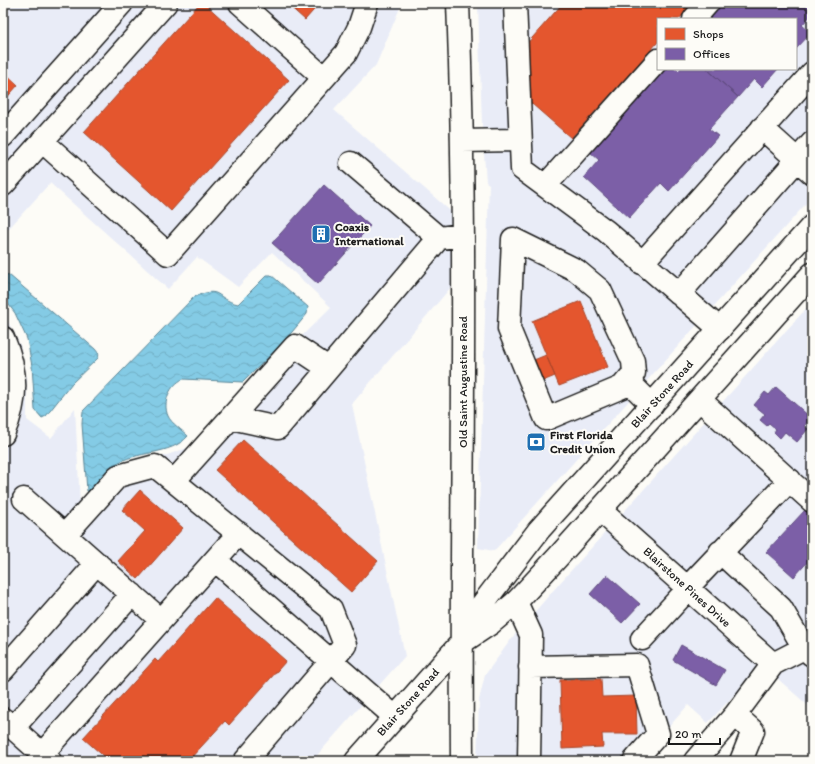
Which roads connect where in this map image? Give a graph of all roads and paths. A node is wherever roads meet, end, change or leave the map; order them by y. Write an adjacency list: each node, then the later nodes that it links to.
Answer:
1 (122, 3): 14 (main road)
2 (166, 3): 17 (main road)
3 (240, 3): 12 (main road)
4 (367, 3): 12 (main road)
5 (458, 3): 16 (main road, Old Saint Augustine Road)
6 (531, 3): 8 (main road)
7 (708, 3): 9 (main road)
8 (515, 11): 15 (main road)
9 (695, 18)
10 (657, 61): 22 (main road)
11 (812, 73): 13 (main road)
12 (324, 78): 17 (main road)
13 (762, 128): 20 (main road); 26 (main road)
14 (3, 136)
15 (520, 140): 16 (main road); 22 (main road)
16 (462, 141): 24 (main road, Old Saint Augustine Road)
17 (42, 142): 21 (main road)
18 (812, 143): 20 (main road)
19 (351, 163): 25 (main road)
20 (805, 167): 28 (main road)
21 (3, 185)
22 (545, 186): 26 (main road)
23 (812, 226): 29 (main road, Blair Stone Road)
24 (462, 235): 25 (main road); 54 (main road, Old Saint Augustine Road)
25 (439, 238): 31 (main road)
26 (642, 263): 28 (main road)
27 (812, 274): 34 (main road, Blair Stone Road)
28 (679, 294): 29 (main road)
29 (720, 329): 32 (main road, Blair Stone Road)
30 (3, 338): 38 (main road)
31 (328, 368): 36 (main road); 36 (main road)
32 (676, 378): 34 (main road); 35 (main road, Blair Stone Road)
33 (628, 381): 33 (main road); 35 (main road)
34 (700, 400): 37 (main road, Blair Stone Road); 39 (main road)
35 (652, 404): 37 (main road); 54 (main road, Blair Stone Road)
36 (231, 418): 40 (main road)
37 (676, 426): 43 (main road, Blair Stone Road)
38 (3, 434)
39 (790, 480): 42 (main road); 46 (main road)
40 (174, 481): 44 (main road); 45 (main road)
41 (24, 499): 45 (main road)
42 (812, 501)
43 (601, 510): 49 (main road, Blairstone Pines Drive); 51 (main road, Blair Stone Road)
44 (239, 533): 47 (main road); 56 (main road)
45 (65, 535): 48 (main road)
46 (720, 552): 49 (main road); 55 (main road)
47 (215, 560): 52 (main road); 56 (main road)
48 (97, 563): 50 (main road); 59 (main road)
49 (687, 588): 53 (main road); 57 (main road, Blairstone Pines Drive)
50 (132, 594): 52 (main road); 62 (main road)
51 (516, 602): 54 (main road, Blair Stone Road); 58 (main road)
52 (162, 620): 63 (main road)
53 (642, 639)
54 (461, 643): 61 (main road, Blair Stone Road); 66 (main road, Old Saint Augustine Road)
55 (808, 651): 57 (main road)
56 (331, 661): 61 (main road); 64 (main road)
57 (773, 664): 60 (main road)
58 (530, 667): 67 (main road); 68 (main road)
59 (3, 670)
60 (735, 715): 69 (main road); 70 (main road)
61 (395, 717): 65 (main road, Blair Stone Road)
62 (8, 723): 63 (main road)
63 (46, 757)
64 (245, 761)
65 (356, 761)
66 (462, 761)
67 (529, 761)
68 (634, 761)
69 (695, 761)
70 (741, 761)

